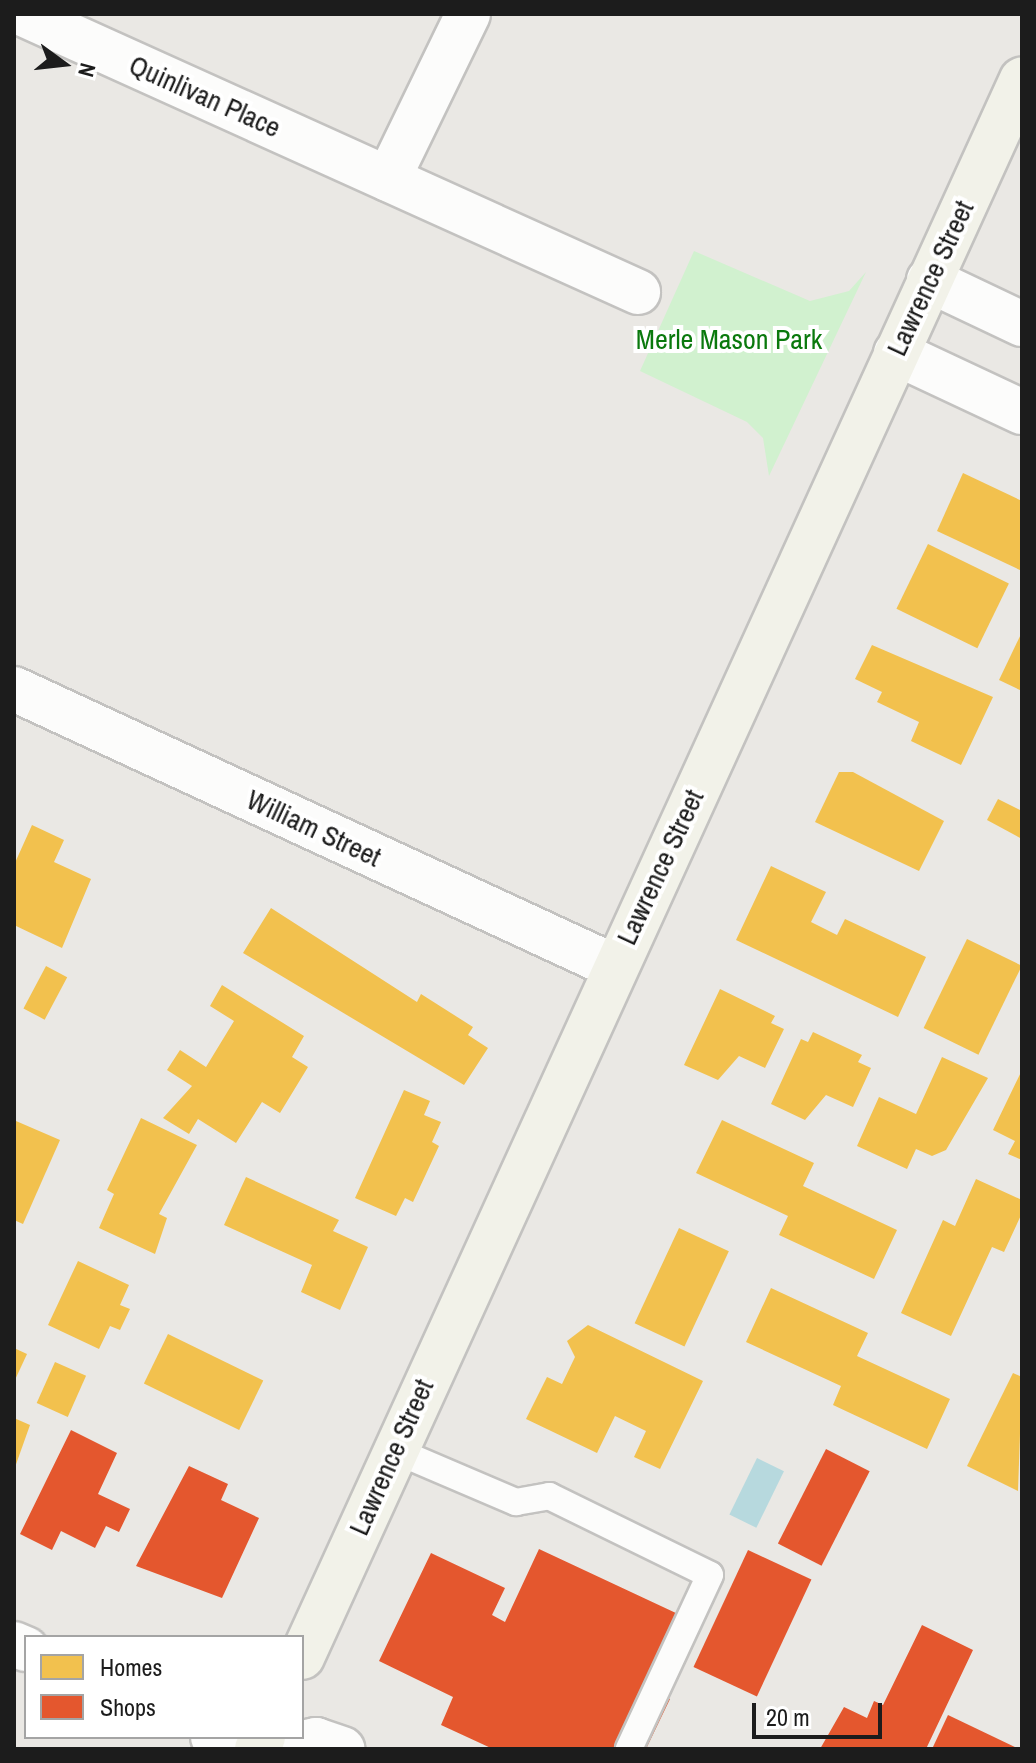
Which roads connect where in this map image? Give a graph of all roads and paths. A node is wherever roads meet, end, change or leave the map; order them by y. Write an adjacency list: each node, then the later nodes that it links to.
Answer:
1 (23, 14): 4 (street, Quinlivan Place)
2 (468, 14): 4 (street)
3 (1022, 79): 5 (main road, Lawrence Street)
4 (388, 179): 6 (street, Quinlivan Place)
5 (929, 280): 7 (street); 8 (main road, Lawrence Street)
6 (638, 292)
7 (1022, 324)
8 (896, 353): 9 (street); 11 (main road, Lawrence Street)
9 (1022, 412)
10 (14, 689): 11 (street, William Street)
11 (615, 967): 12 (main road, Lawrence Street)
12 (394, 1450): 13 (main road, Lawrence Street); 18 (lane)
13 (304, 1652)
14 (218, 1739): 15 (street)
15 (244, 1749)
16 (274, 1749): 17 (street)
17 (342, 1749)
18 (629, 1749)

